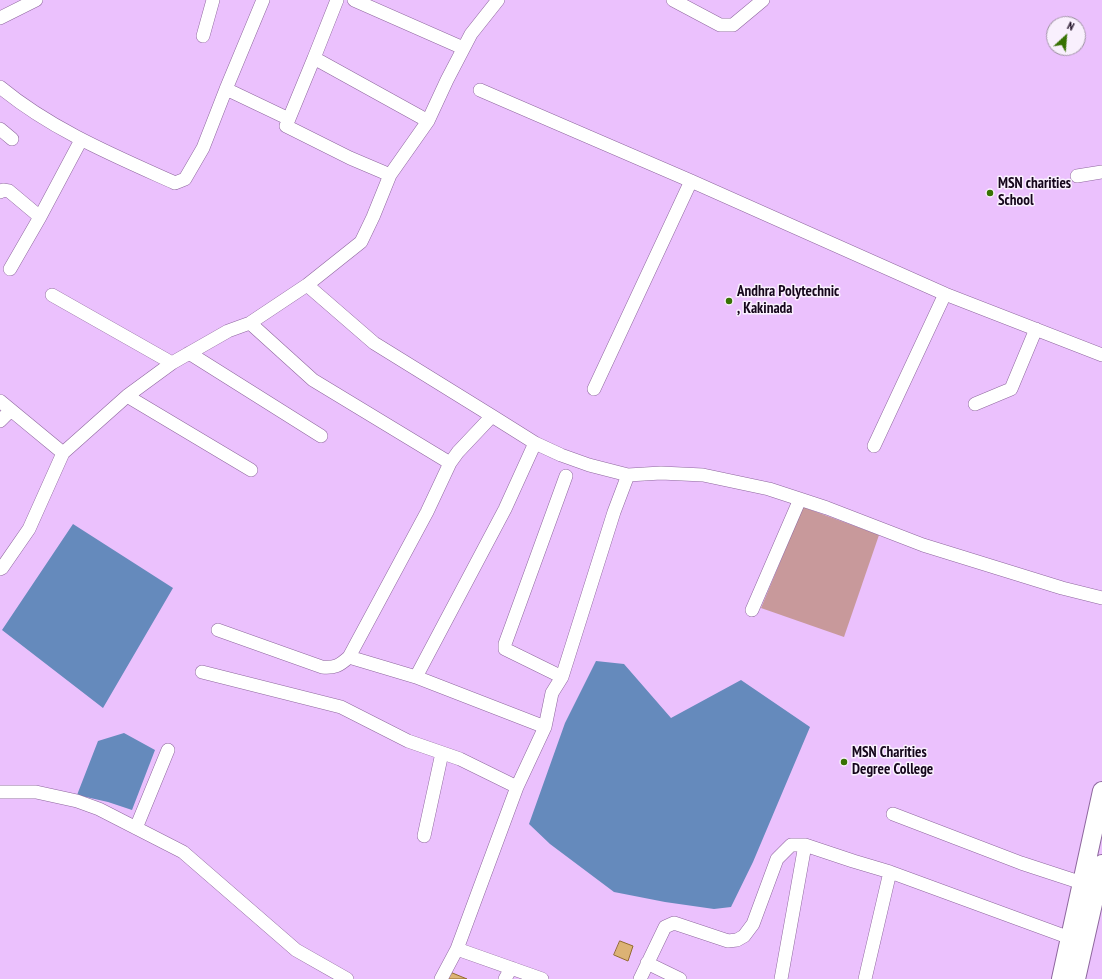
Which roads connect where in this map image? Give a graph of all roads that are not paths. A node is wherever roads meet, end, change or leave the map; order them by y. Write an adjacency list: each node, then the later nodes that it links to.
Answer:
1 (36, 0): 10 (street)
2 (214, 0): 11 (street)
3 (263, 0): 15 (street)
4 (337, 0): 13 (street)
5 (354, 0): 12 (street)
6 (498, 0): 12 (street)
7 (673, 0): 9 (street)
8 (763, 0): 9 (street)
9 (691, 4)
10 (0, 18)
11 (202, 36)
12 (463, 48): 18 (street)
13 (314, 58): 17 (street); 18 (street)
14 (0, 87): 21 (street)
15 (226, 89): 17 (street); 21 (street)
16 (480, 90): 25 (street)
17 (289, 119): 23 (street)
18 (428, 121): 23 (street)
19 (0, 129): 20 (street)
20 (12, 138)
21 (81, 140): 27 (street)
22 (1102, 172): 24 (street)
23 (390, 176): 29 (street)
24 (1076, 176)
25 (691, 181): 30 (street); 37 (street)
26 (0, 192): 27 (street)
27 (40, 217): 28 (street)
28 (10, 269)
29 (306, 285): 32 (street); 42 (street)
30 (946, 294): 33 (street); 46 (street)
31 (52, 295): 36 (street)
32 (250, 323): 34 (street); 48 (street)
33 (1036, 329): 35 (street); 40 (street)
34 (189, 353): 36 (street); 44 (street)
35 (1102, 355)
36 (172, 363): 38 (street)
37 (594, 389)
38 (127, 396): 47 (street); 49 (street)
39 (0, 401): 41 (street)
40 (975, 404)
41 (11, 410): 43 (street); 47 (street)
42 (492, 416): 45 (street); 48 (street)
43 (0, 421)
44 (322, 436)
45 (535, 443): 50 (street); 59 (street)
46 (874, 446)
47 (63, 453): 53 (street)
48 (450, 463): 57 (street)
49 (251, 470)
50 (628, 475): 52 (street); 60 (street)
51 (566, 476): 60 (street)
52 (800, 499): 54 (street); 55 (street)
53 (1, 570)
54 (1102, 598)
55 (752, 610)
56 (218, 630): 57 (street)
57 (349, 657): 59 (street)
58 (202, 672): 63 (street)
59 (416, 677): 61 (street)
60 (562, 677): 61 (street)
61 (545, 726): 64 (street)
62 (168, 750): 68 (street)
63 (442, 753): 64 (street); 69 (street)
64 (517, 787): 75 (street)
65 (1102, 791): 73 (highway)
66 (0, 792): 68 (street)
67 (894, 814): 73 (street)
68 (136, 828): 78 (street)
69 (424, 836)
70 (805, 845): 72 (street); 76 (street); 83 (street)
71 (1102, 864): 86 (highway)
72 (890, 872): 74 (street); 84 (street)
73 (1082, 883): 74 (highway)
74 (1070, 938): 85 (highway)
75 (457, 949): 77 (street); 79 (street)
76 (647, 963): 81 (street); 82 (street)
77 (508, 973): 80 (street)
78 (347, 979)
79 (441, 979)
80 (542, 979)
81 (640, 979)
82 (680, 979)
83 (781, 979)
84 (865, 979)
85 (1061, 979)
86 (1076, 979)

